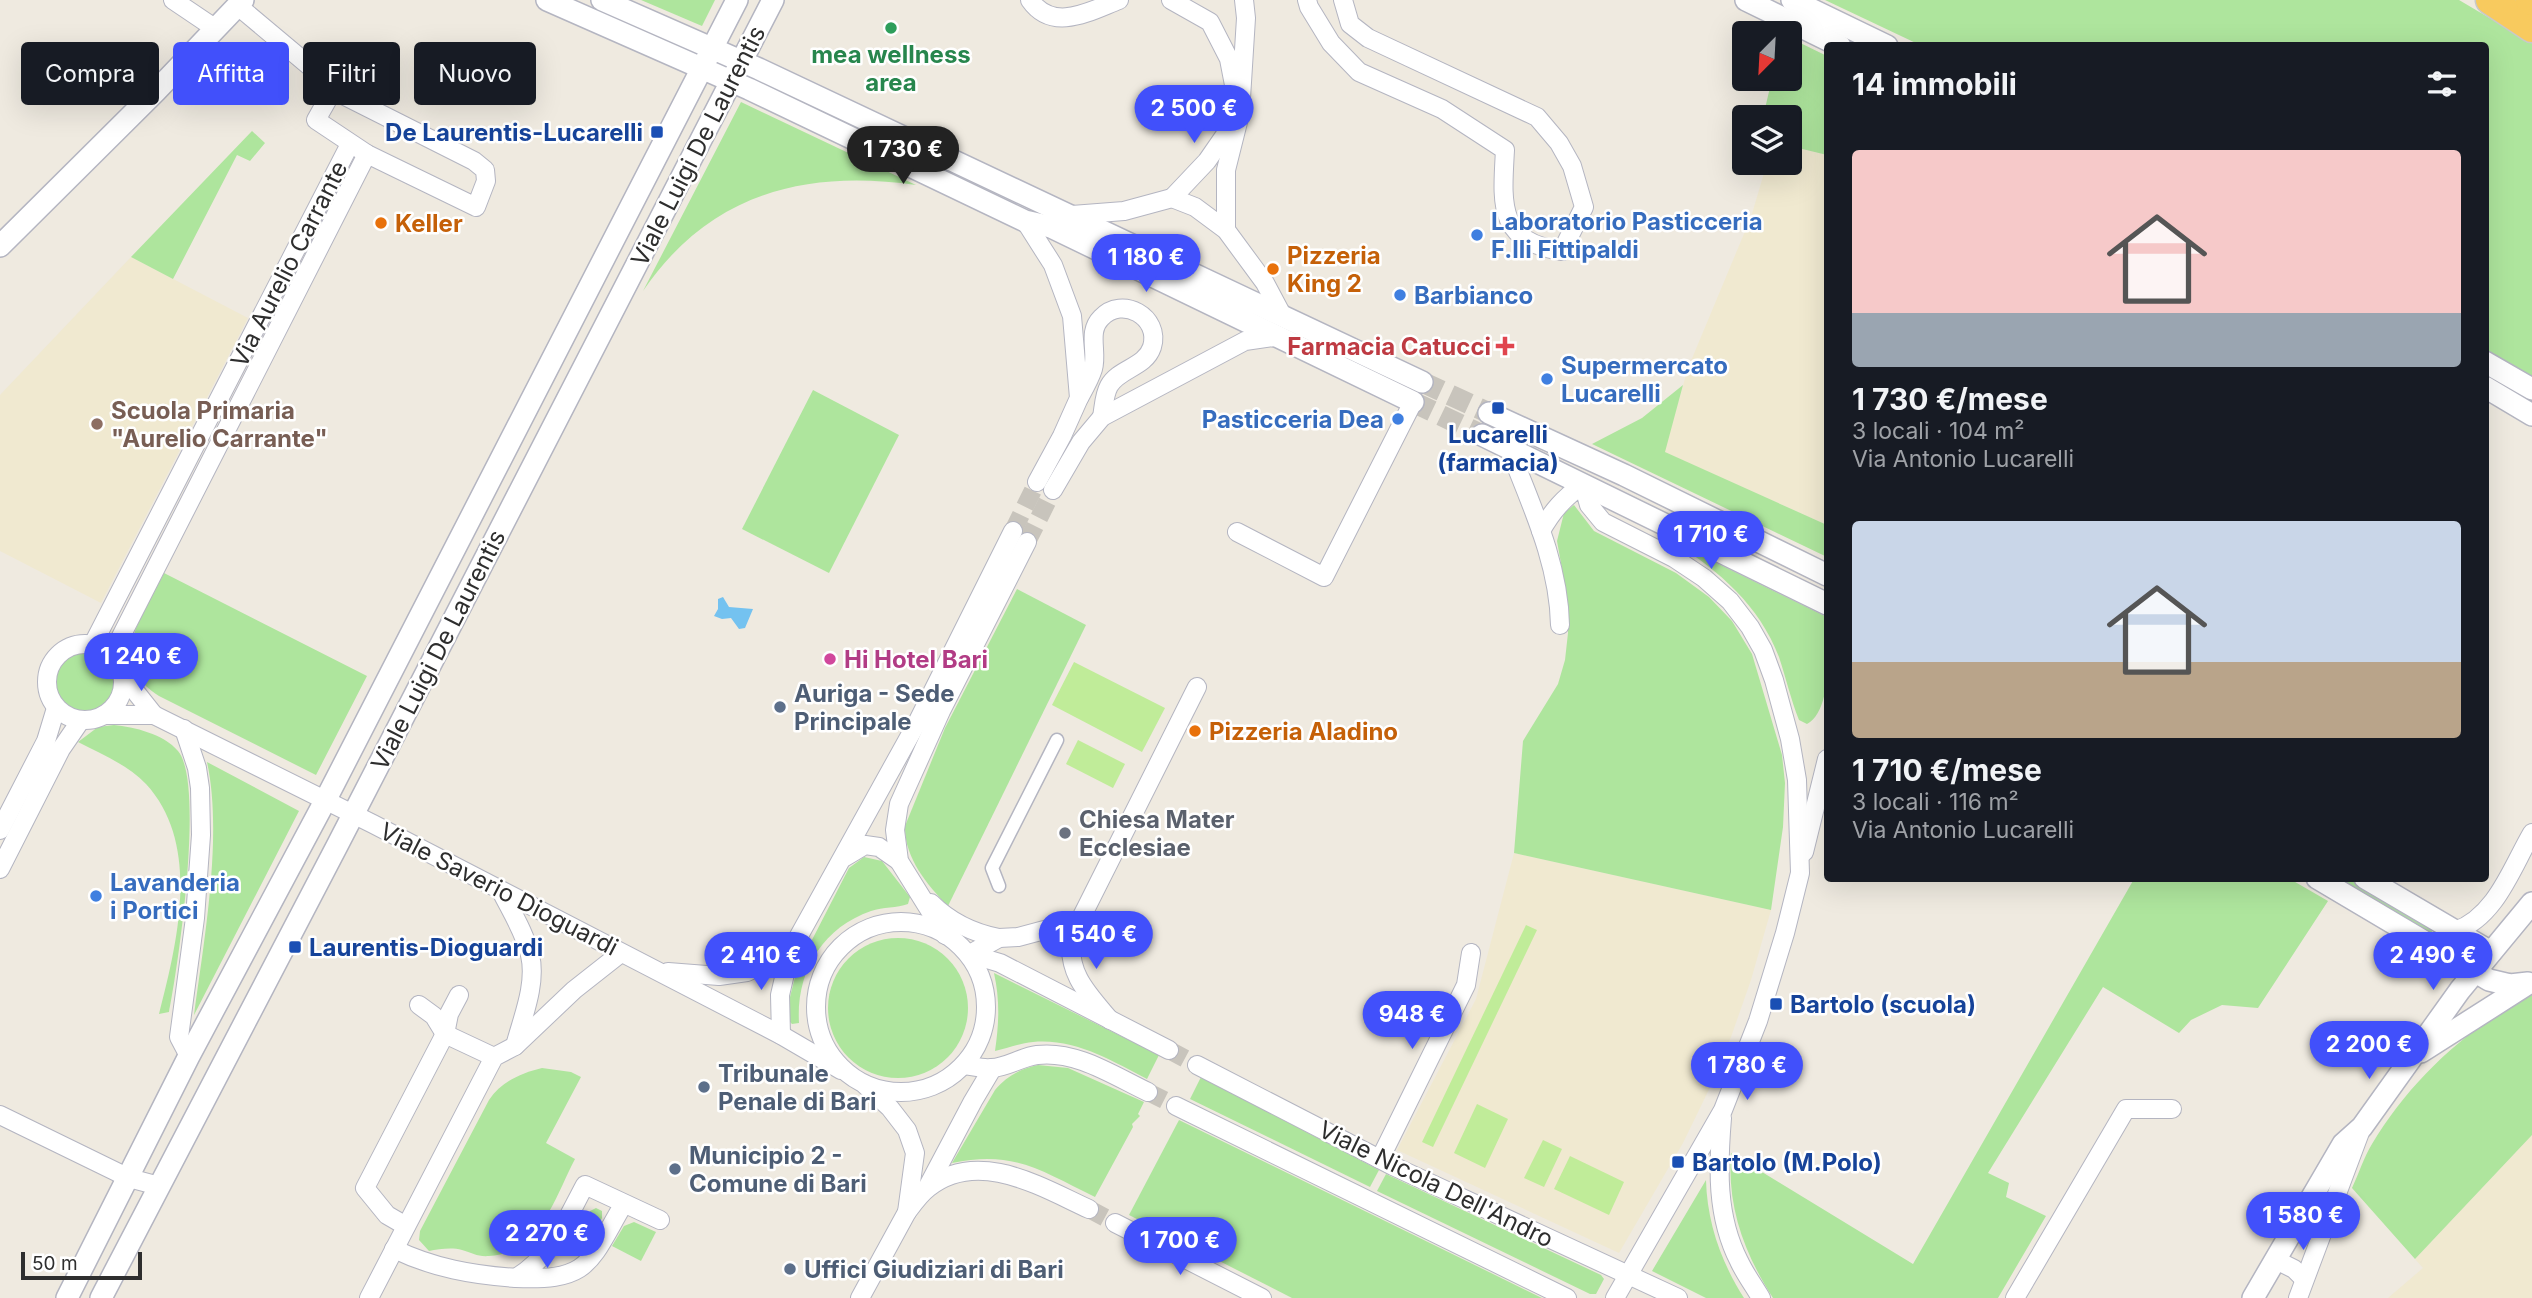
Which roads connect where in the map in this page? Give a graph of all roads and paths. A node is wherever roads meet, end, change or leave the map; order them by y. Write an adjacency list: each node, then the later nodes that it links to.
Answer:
1 (173, 0): 17 (street)
2 (547, 0): 23 (street)
3 (602, 0): 20 (street)
4 (737, 0): 20 (street, Viale Luigi De Laurentis)
5 (773, 0): 22 (street, Viale Luigi De Laurentis)
6 (1030, 0): 7 (street)
7 (1119, 0)
8 (1171, 0): 27 (street)
9 (1244, 0): 27 (street)
10 (1307, 0): 11 (street)
11 (1343, 0)
12 (1746, 0): 18 (street)
13 (1792, 0): 19 (street)
14 (2490, 0): 16 (highway)
15 (241, 3): 17 (street); 21 (street)
16 (2532, 28)
17 (216, 29): 37 (street)
18 (1823, 39)
19 (1879, 42)
20 (713, 48): 22 (street); 23 (street, Viale Luigi De Laurentis)
21 (303, 59)
22 (741, 61): 24 (street, Viale Luigi De Laurentis); 33 (street)
23 (702, 68): 24 (street); 68 (street, Viale Luigi De Laurentis)
24 (731, 81): 34 (street); 70 (street, Viale Luigi De Laurentis)
25 (324, 105): 28 (street)
26 (362, 105): 29 (street)
27 (1240, 114): 30 (street); 31 (street)
28 (350, 144): 29 (street); 57 (street, Via Aurelio Carrante)
29 (367, 154): 58 (street, Via Aurelio Carrante)
30 (1207, 160): 31 (street); 32 (street)
31 (1226, 170): 36 (street)
32 (1172, 198): 33 (street); 36 (street)
33 (1072, 215): 35 (street); 38 (street)
34 (1025, 221): 35 (street); 44 (street)
35 (1051, 228): 39 (street)
36 (1226, 230): 38 (street)
37 (0, 246)
38 (1282, 315): 39 (street); 41 (street)
39 (1274, 337): 45 (street); 48 (street)
40 (2489, 364): 43 (street)
41 (1422, 383)
42 (2489, 389): 47 (street)
43 (2532, 389)
44 (1079, 398): 48 (street); 48 (street)
45 (1413, 402): 53 (street)
46 (1489, 413): 54 (street)
47 (2532, 415)
48 (1102, 417)
49 (1482, 435): 50 (street)
50 (1509, 448): 51 (street); 52 (street)
51 (1583, 484): 52 (street); 55 (street); 78 (street)
52 (1541, 531): 56 (street)
53 (1237, 532)
54 (1824, 574)
55 (1824, 603)
56 (1560, 625)
57 (93, 644): 58 (street); 61 (street)
58 (111, 654): 59 (street)
59 (123, 676): 62 (street); 63 (street, Viale Saverio Dioguardi)
60 (1197, 687): 86 (street)
61 (57, 708): 64 (street); 71 (street)
62 (104, 715): 63 (street, Viale Saverio Dioguardi); 64 (street)
63 (154, 715): 65 (street, Viale Saverio Dioguardi)
64 (81, 720): 77 (street)
65 (184, 730): 68 (street, Viale Saverio Dioguardi); 106 (street)
66 (1057, 740): 83 (street)
67 (1824, 771): 73 (street)
68 (325, 801): 70 (street, Viale Saverio Dioguardi); 106 (street, Viale Luigi De Laurentis)
69 (1824, 809): 73 (street)
70 (353, 815): 84 (street, Viale Saverio Dioguardi); 113 (street, Viale Luigi De Laurentis)
71 (0, 831)
72 (2532, 833): 79 (street)
73 (1807, 840): 78 (street)
74 (844, 858): 75 (street); 75 (street); 91 (street)
75 (900, 861): 82 (street)
76 (2532, 866): 79 (street)
77 (0, 869)
78 (1800, 873): 118 (street)
79 (2505, 881): 87 (street)
80 (2324, 882): 90 (street)
81 (2372, 882): 87 (street)
82 (913, 885): 88 (street); 89 (street)
83 (999, 886)
84 (500, 891): 93 (street, Viale Saverio Dioguardi); 104 (street)
85 (2532, 903): 92 (street)
86 (1078, 921): 89 (street); 101 (street)
87 (2450, 928): 90 (street); 92 (street)
88 (945, 935): 95 (street); 112 (street)
89 (999, 939): 95 (street)
90 (2432, 947): 97 (street)
91 (790, 952): 96 (street); 103 (street)
92 (2491, 952): 97 (street)
93 (621, 953): 96 (street, Viale Saverio Dioguardi); 104 (street)
94 (1471, 953): 122 (street)
95 (970, 954): 101 (street); 109 (street)
96 (654, 970): 103 (street, Viale Saverio Dioguardi)
97 (2474, 972): 98 (street); 108 (street)
98 (2530, 983): 108 (street)
99 (459, 995): 102 (street)
100 (419, 1005): 102 (street)
101 (1110, 1020): 105 (street)
102 (445, 1034): 107 (street); 132 (street)
103 (781, 1035): 112 (street, Viale Saverio Dioguardi)
104 (515, 1046): 107 (street)
105 (1169, 1050)
106 (189, 1056): 113 (street); 124 (street, Viale Luigi De Laurentis)
107 (494, 1057): 132 (street)
108 (2410, 1059): 120 (street)
109 (964, 1065): 111 (street); 114 (street)
110 (1197, 1065): 122 (street, Viale Nicola Dell'Andro)
111 (992, 1069): 115 (street); 123 (street)
112 (841, 1070): 114 (street)
113 (218, 1072): 125 (street, Viale Luigi De Laurentis)
114 (865, 1085): 121 (street)
115 (1148, 1092)
116 (1176, 1106): 145 (street, Viale Nicola Dell'Andro)
117 (2172, 1109): 149 (street)
118 (1723, 1110): 137 (street); 148 (street)
119 (0, 1115): 124 (street)
120 (2362, 1127): 135 (street); 139 (street)
121 (915, 1153): 123 (street); 129 (street)
122 (1380, 1159): 137 (street, Viale Nicola Dell'Andro)
123 (938, 1167): 126 (street)
124 (129, 1178): 125 (street); 140 (street, Viale Luigi De Laurentis)
125 (159, 1185): 141 (street, Viale Luigi De Laurentis)
126 (927, 1188): 128 (street); 129 (street)
127 (623, 1205): 130 (street); 133 (street); 136 (street)
128 (1089, 1209)
129 (907, 1212): 143 (street)
130 (660, 1220)
131 (1115, 1223): 144 (street)
132 (406, 1226): 134 (street)
133 (558, 1237): 136 (street); 138 (street)
134 (394, 1249): 138 (street); 142 (street)
135 (2276, 1260): 139 (street); 150 (street)
136 (580, 1269): 138 (street)
137 (1629, 1275): 146 (street); 147 (street, Viale Nicola Dell'Andro)
138 (516, 1278)
139 (2304, 1279): 151 (street)
140 (67, 1298)
141 (102, 1298)
142 (369, 1298)
143 (860, 1298)
144 (1262, 1298)
145 (1567, 1298)
146 (1615, 1298)
147 (1678, 1298)
148 (1761, 1298)
149 (2015, 1298)
150 (2253, 1298)
151 (2298, 1298)

